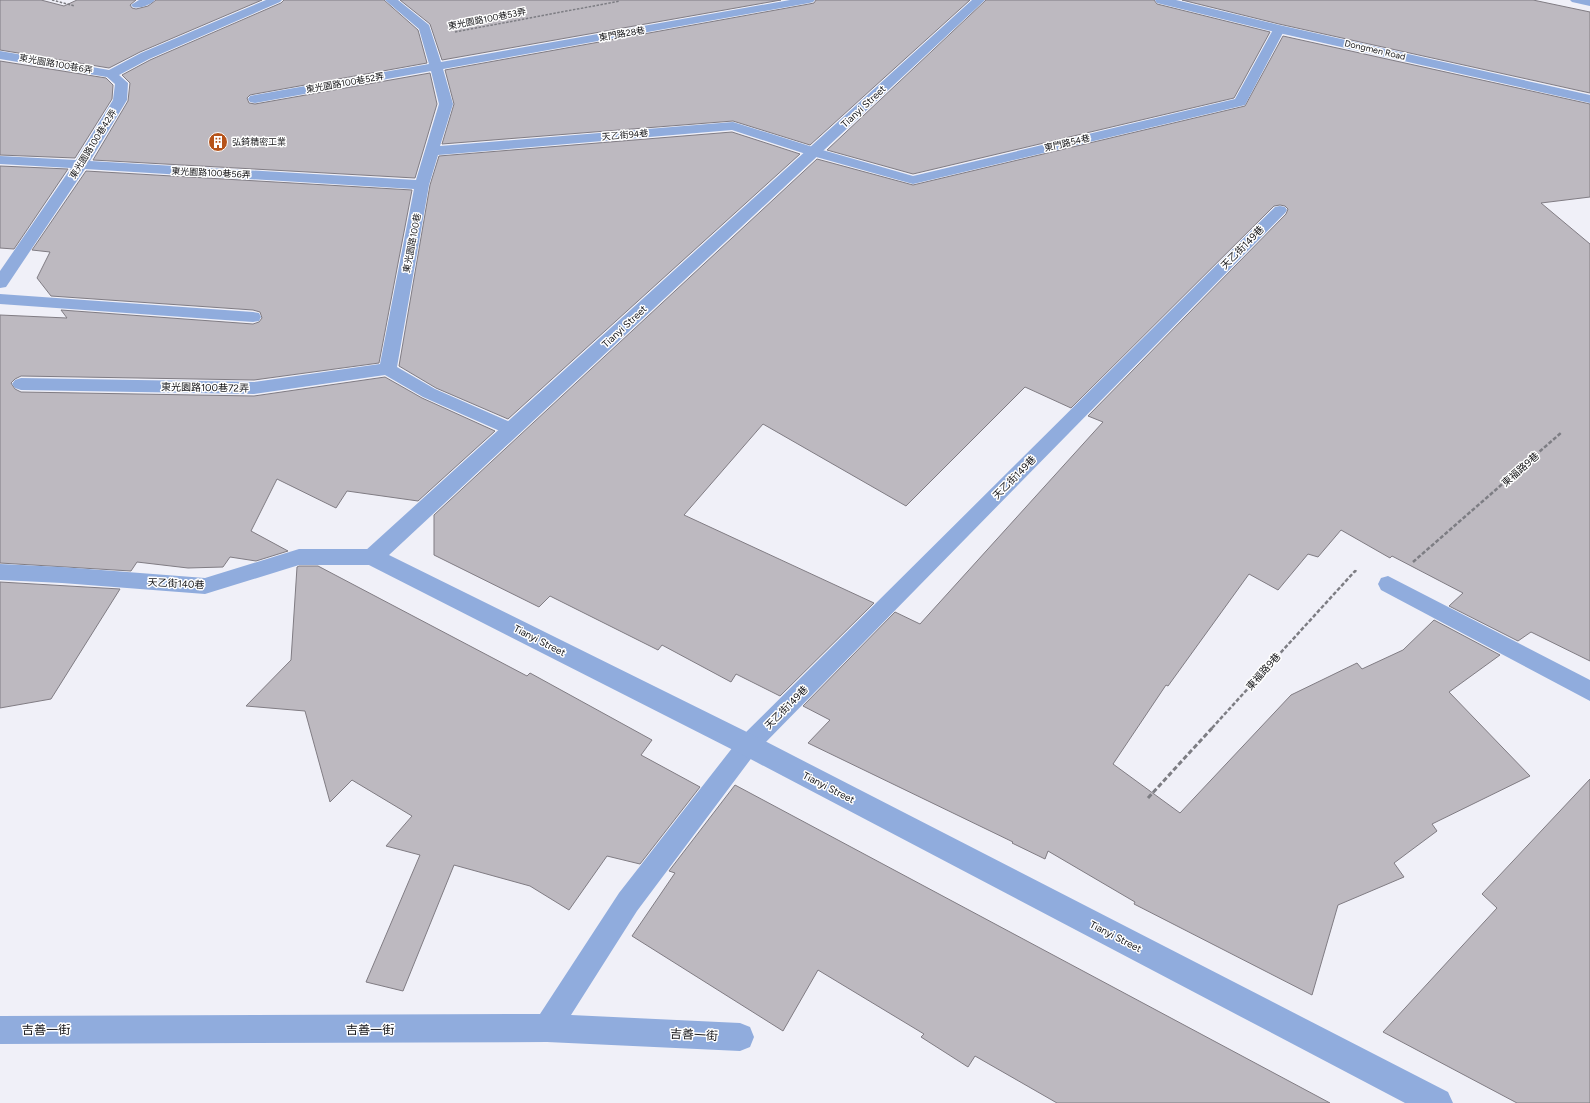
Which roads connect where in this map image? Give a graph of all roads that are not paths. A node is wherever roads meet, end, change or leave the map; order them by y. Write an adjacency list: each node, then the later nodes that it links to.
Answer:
1 (149, 0): 9 (lane)
2 (276, 0): 13 (lane)
3 (391, 0): 12 (lane, 東光園路100巷)
4 (809, 0): 12 (lane, 東門路28巷)
5 (979, 0): 17 (street, Tianyi Street)
6 (1161, 0): 10 (street, Dongmen Road)
7 (1576, 0): 8 (lane)
8 (1590, 3)
9 (137, 4)
10 (1280, 29): 15 (street, Dongmen Road); 17 (lane, 東門路54巷)
11 (0, 55): 13 (lane, 東光園路100巷6弄)
12 (435, 67): 14 (lane, 東光園路100巷52弄); 16 (lane, 東光園路100巷)
13 (111, 74): 19 (lane, 東光園路100巷42弄)
14 (255, 99)
15 (1590, 99)
16 (432, 150): 17 (lane, 天乙街94巷); 20 (lane, 東光園路100巷)
17 (814, 152): 27 (street, Tianyi Street)
18 (0, 160): 19 (lane, 東光園路100巷56弄)
19 (80, 166): 20 (lane, 東光園路100巷56弄); 22 (lane, 東光園路100巷42弄)
20 (422, 185): 25 (lane, 東光園路100巷)
21 (1280, 210): 32 (lane, 天乙街149巷)
22 (0, 283)
23 (0, 299): 24 (lane)
24 (253, 317)
25 (388, 369): 26 (lane, 東光園路100巷72弄); 27 (lane)
26 (21, 384)
27 (511, 430): 28 (street, Tianyi Street)
28 (373, 557): 29 (lane, 天乙街140巷); 32 (street, Tianyi Street)
29 (0, 572)
30 (1388, 584): 31 (lane)
31 (1590, 691)
32 (748, 745): 33 (lane, 天乙街149巷); 36 (street, Tianyi Street)
33 (547, 1028): 34 (lane, 吉善一街); 35 (lane, 吉善一街)
34 (0, 1030)
35 (740, 1037)
36 (1436, 1103)

